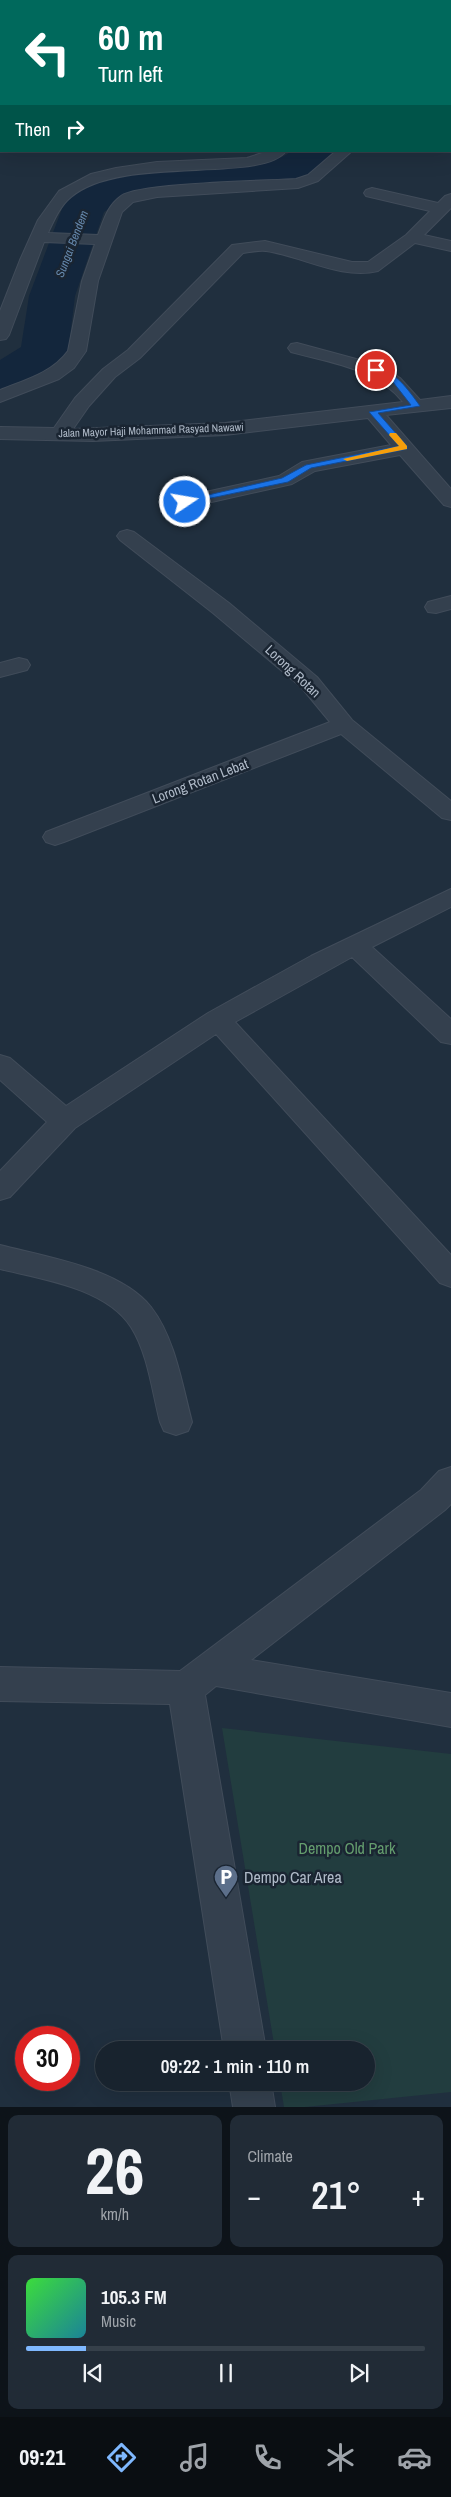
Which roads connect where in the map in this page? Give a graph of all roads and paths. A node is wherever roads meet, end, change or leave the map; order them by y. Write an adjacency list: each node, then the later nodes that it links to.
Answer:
1 (277, 152): 5 (street)
2 (344, 152): 7 (street)
3 (372, 193): 4 (street)
4 (446, 204): 6 (street)
5 (45, 237): 7 (street); 9 (street)
6 (412, 238): 8 (street); 17 (street)
7 (99, 240): 12 (street)
8 (451, 246)
9 (4, 312): 10 (street)
10 (0, 335)
11 (297, 348): 14 (street)
12 (0, 396)
13 (451, 402): 14 (street, Jalan Mayor Haji Mohammad Rasyad Nawawi)
14 (416, 406): 15 (street, Jalan Mayor Haji Mohammad Rasyad Nawawi)
15 (373, 412): 17 (street, Jalan Mayor Haji Mohammad Rasyad Nawawi); 18 (street)
16 (0, 433): 17 (street, Jalan Mayor Haji Mohammad Rasyad Nawawi)
17 (60, 434)
18 (404, 448): 19 (street); 20 (street)
19 (451, 501)
20 (185, 502)
21 (127, 536): 22 (street, Lorong Rotan)
22 (344, 725): 23 (street, Lorong Rotan); 24 (street, Lorong Rotan Lebat)
23 (451, 813)
24 (55, 837)
25 (451, 897): 26 (street)
26 (356, 945): 27 (street); 28 (street)
27 (218, 1020): 30 (street); 33 (street)
28 (451, 1035)
29 (0, 1065): 30 (street)
30 (65, 1121): 31 (street)
31 (0, 1189)
32 (0, 1257): 34 (street)
33 (451, 1275)
34 (176, 1422)
35 (451, 1481): 36 (street)
36 (198, 1679): 37 (street); 38 (street); 39 (street)
37 (0, 1684)
38 (451, 1710)
39 (244, 2041)
40 (251, 2091): 41 (street)
41 (254, 2107)

